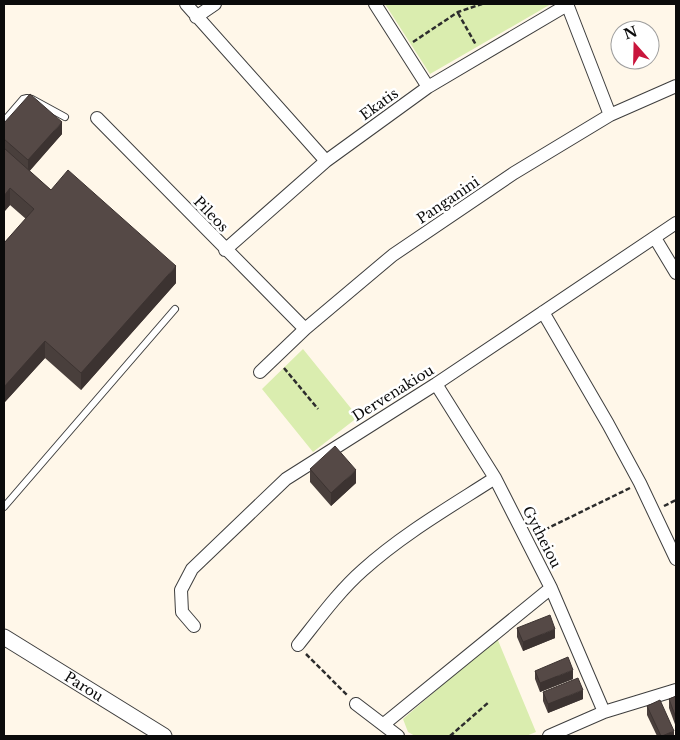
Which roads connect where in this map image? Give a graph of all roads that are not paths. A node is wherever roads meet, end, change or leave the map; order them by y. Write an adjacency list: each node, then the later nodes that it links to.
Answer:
1 (186, 4): 5 (street)
2 (215, 4): 5 (street)
3 (375, 4): 7 (street)
4 (567, 4): 7 (street, Ekatis); 8 (street)
5 (196, 17): 12 (street)
6 (676, 86): 8 (street, Panganini)
7 (428, 87): 12 (street, Ekatis)
8 (610, 115): 19 (street, Panganini)
9 (66, 117): 11 (lane)
10 (98, 118): 15 (street, Pileos)
11 (4, 121)
12 (326, 161): 15 (street, Ekatis)
13 (676, 223): 14 (street, Dervenakiou)
14 (655, 238): 16 (street); 18 (street, Dervenakiou)
15 (226, 250): 19 (street, Pileos)
16 (676, 273)
17 (174, 309): 23 (lane)
18 (543, 312): 21 (street, Dervenakiou); 24 (street)
19 (305, 329): 20 (street, Panganini)
20 (260, 372)
21 (436, 384): 22 (street, Gytheiou); 26 (street, Dervenakiou)
22 (495, 478): 25 (street, Gytheiou); 28 (street)
23 (4, 508)
24 (676, 559)
25 (551, 588): 31 (street, Gytheiou); 32 (street)
26 (194, 626)
27 (4, 637): 33 (street, Parou)
28 (298, 645)
29 (676, 690): 31 (street)
30 (356, 704): 32 (street)
31 (604, 712): 35 (street)
32 (384, 724): 34 (street)
33 (164, 736)
34 (398, 736)
35 (550, 736)

